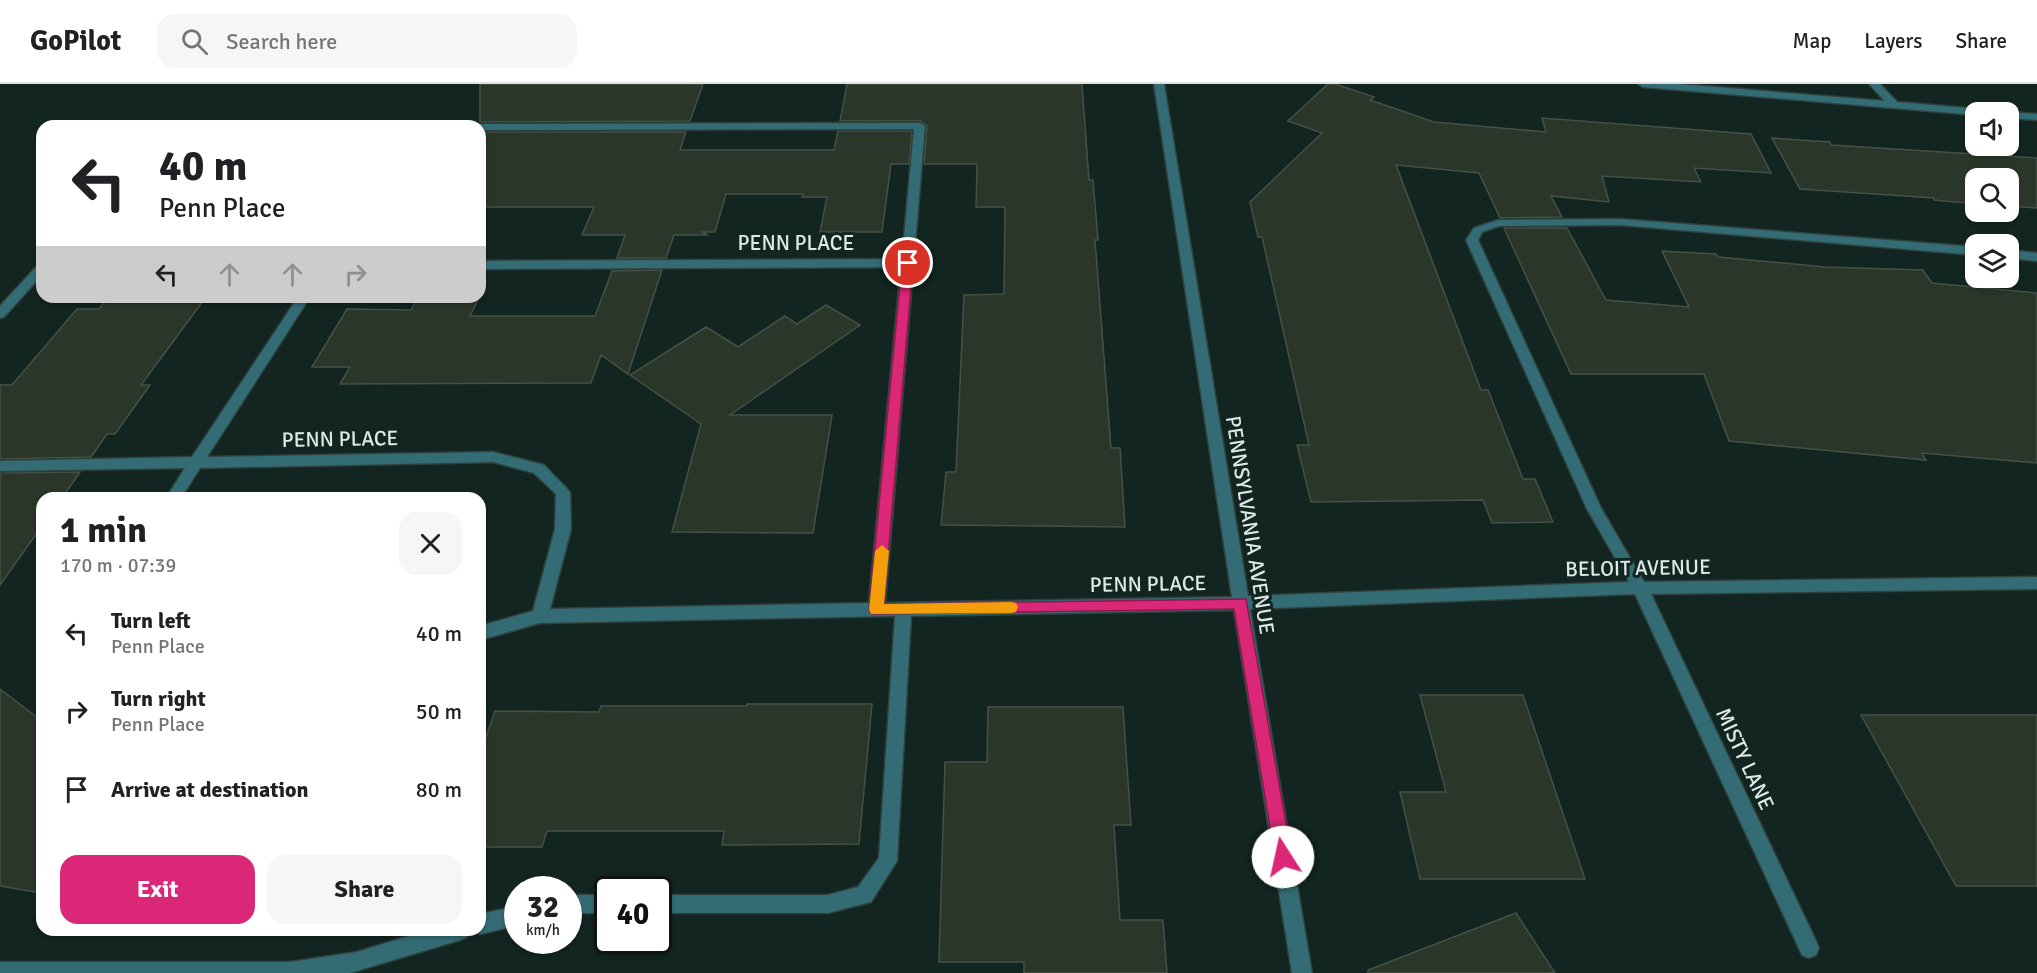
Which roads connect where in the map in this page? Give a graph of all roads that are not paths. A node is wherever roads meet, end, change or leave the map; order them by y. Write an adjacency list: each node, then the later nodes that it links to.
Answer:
1 (1159, 84): 22 (street, PENNSYLVANIA AVENUE)
2 (1644, 84): 4 (street)
3 (1874, 84): 4 (street)
4 (1895, 106): 5 (street)
5 (1965, 111)
6 (2019, 116): 7 (street)
7 (2037, 117)
8 (486, 127): 12 (street)
9 (1965, 250): 21 (street, MISTY LANE)
10 (2019, 255): 11 (street)
11 (2037, 257)
12 (908, 263): 13 (street, PENN PLACE); 24 (street)
13 (486, 265)
14 (36, 275): 16 (street)
15 (300, 303): 17 (street)
16 (0, 314)
17 (196, 462): 18 (street, PENN PLACE); 19 (street); 25 (street, PENN PLACE)
18 (0, 466)
19 (177, 492)
20 (2037, 583): 21 (street, BELOIT AVENUE)
21 (1640, 588): 22 (street, BELOIT AVENUE); 31 (street, MISTY LANE)
22 (1240, 603): 23 (street, PENN PLACE); 33 (street, PENNSYLVANIA AVENUE)
23 (903, 609): 24 (street, PENN PLACE); 27 (street)
24 (876, 610): 25 (street, PENN PLACE)
25 (540, 616): 26 (street, PENN PLACE)
26 (486, 631)
27 (672, 904)
28 (504, 918): 29 (street)
29 (486, 923)
30 (441, 936): 32 (street)
31 (1809, 948)
32 (0, 972)
33 (1302, 973)

